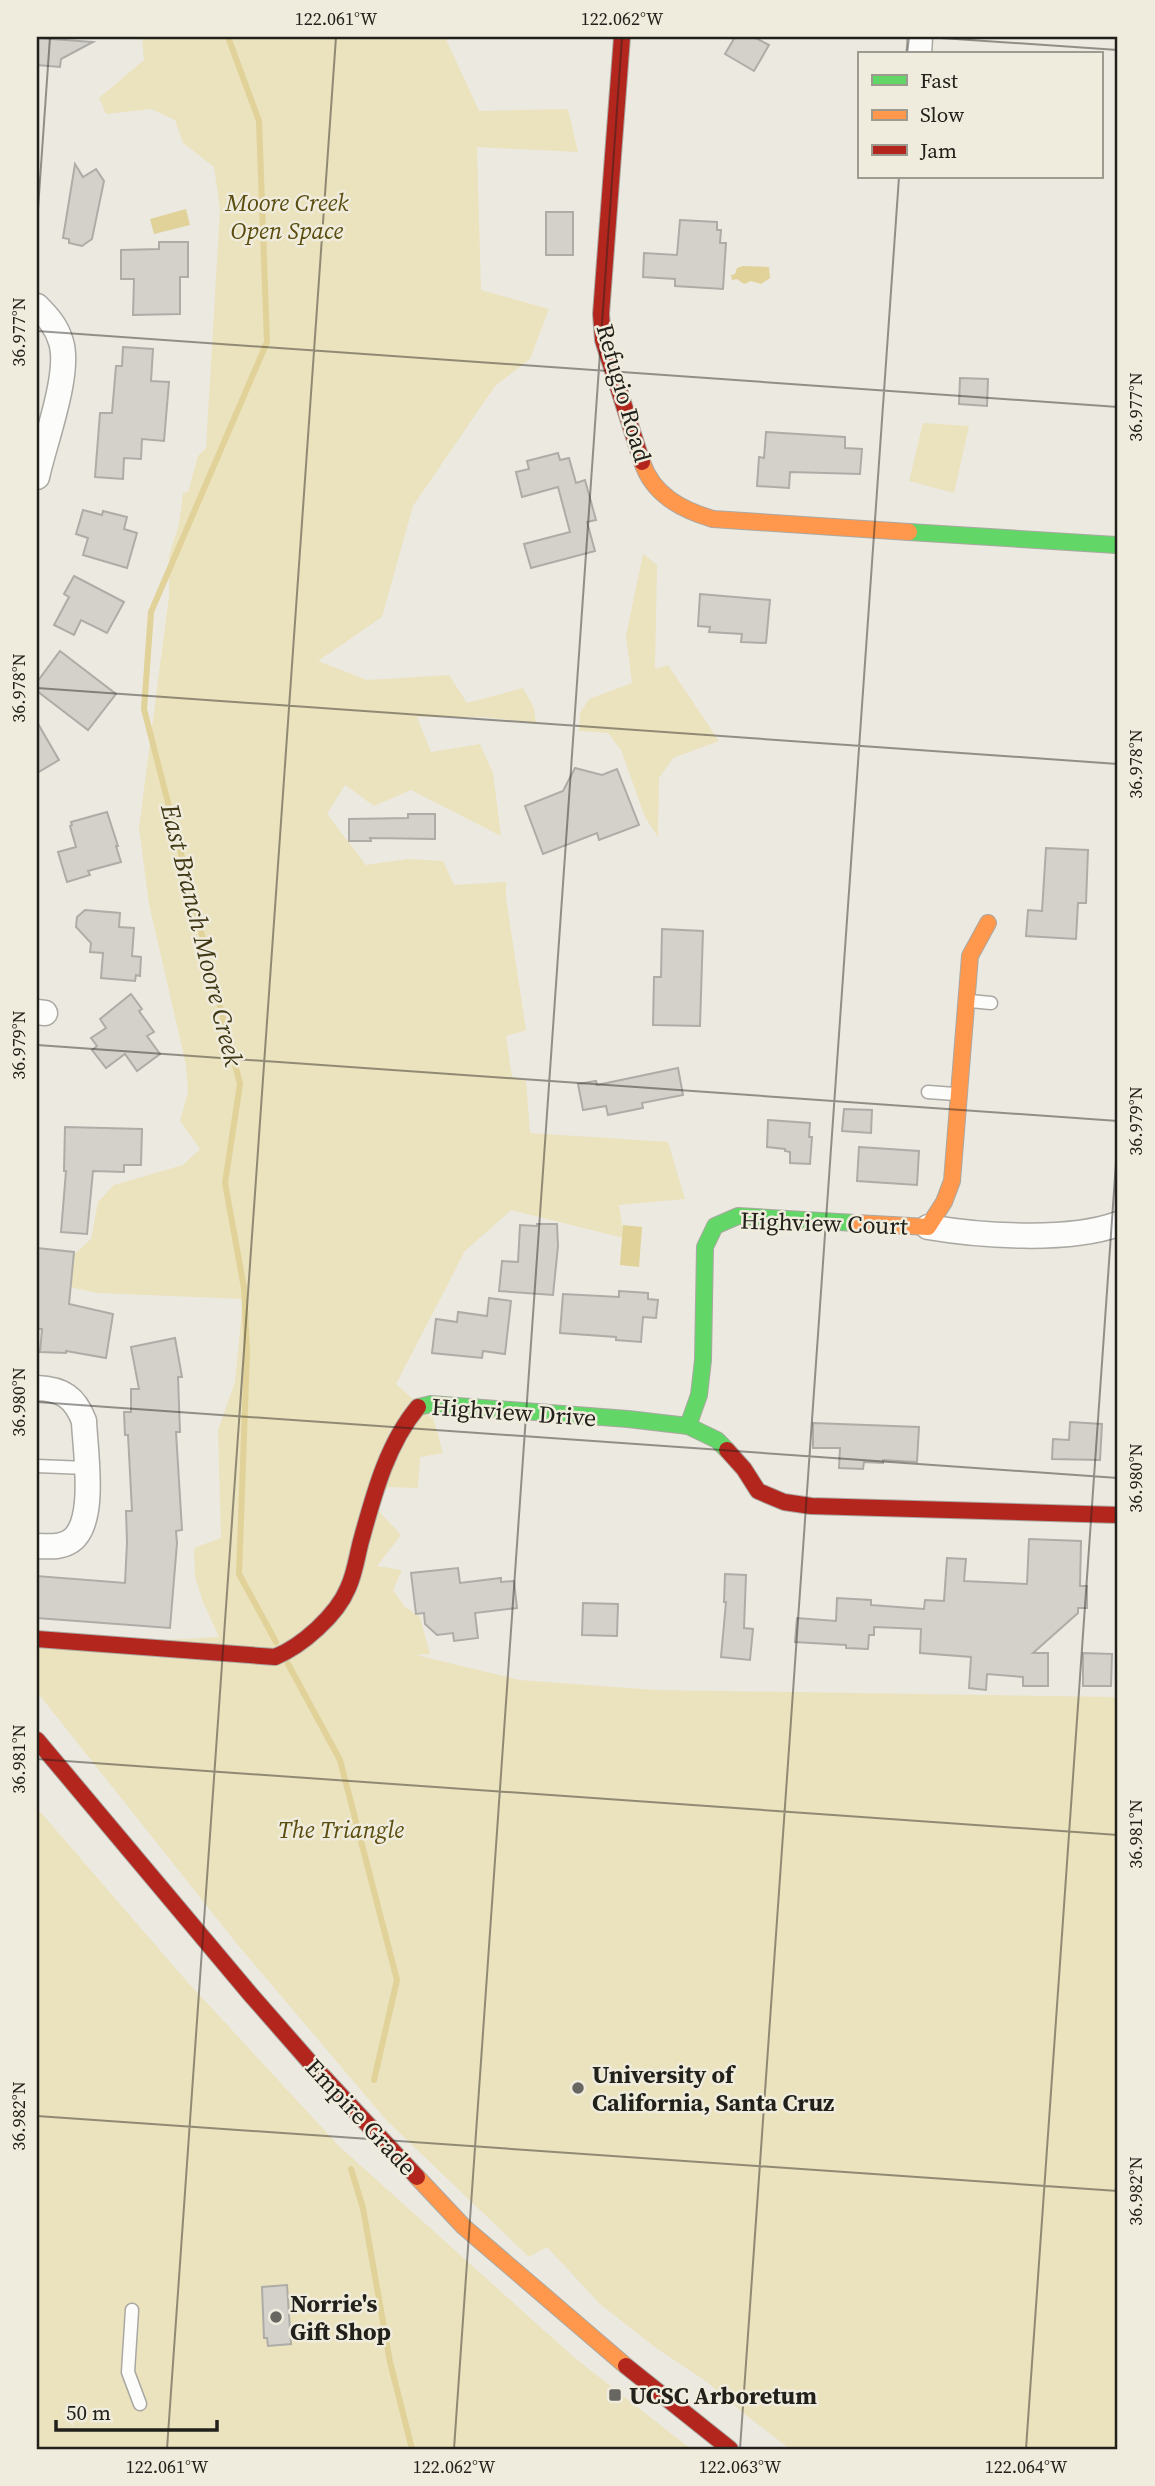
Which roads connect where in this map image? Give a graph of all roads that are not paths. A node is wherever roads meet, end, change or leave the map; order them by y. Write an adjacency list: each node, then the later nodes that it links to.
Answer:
1 (622, 37): 4 (street, Refugio Road)
2 (37, 306): 3 (street)
3 (37, 477)
4 (1116, 545)
5 (988, 923): 6 (street, Highview Court)
6 (966, 1001): 7 (lane); 9 (street, Highview Court)
7 (991, 1003)
8 (928, 1092): 9 (lane)
9 (958, 1094): 11 (street, Highview Court)
10 (1118, 1224): 11 (street, Highview Court)
11 (928, 1227): 13 (street, Highview Court)
12 (37, 1388): 15 (street)
13 (688, 1426): 16 (street, Highview Drive); 18 (street, Highview Drive)
14 (37, 1466): 15 (lane)
15 (86, 1468): 17 (street)
16 (1118, 1516)
17 (37, 1546)
18 (37, 1639)
19 (37, 1740): 22 (street, Empire Grade)
20 (132, 2310): 21 (lane)
21 (140, 2404)
22 (730, 2449)

